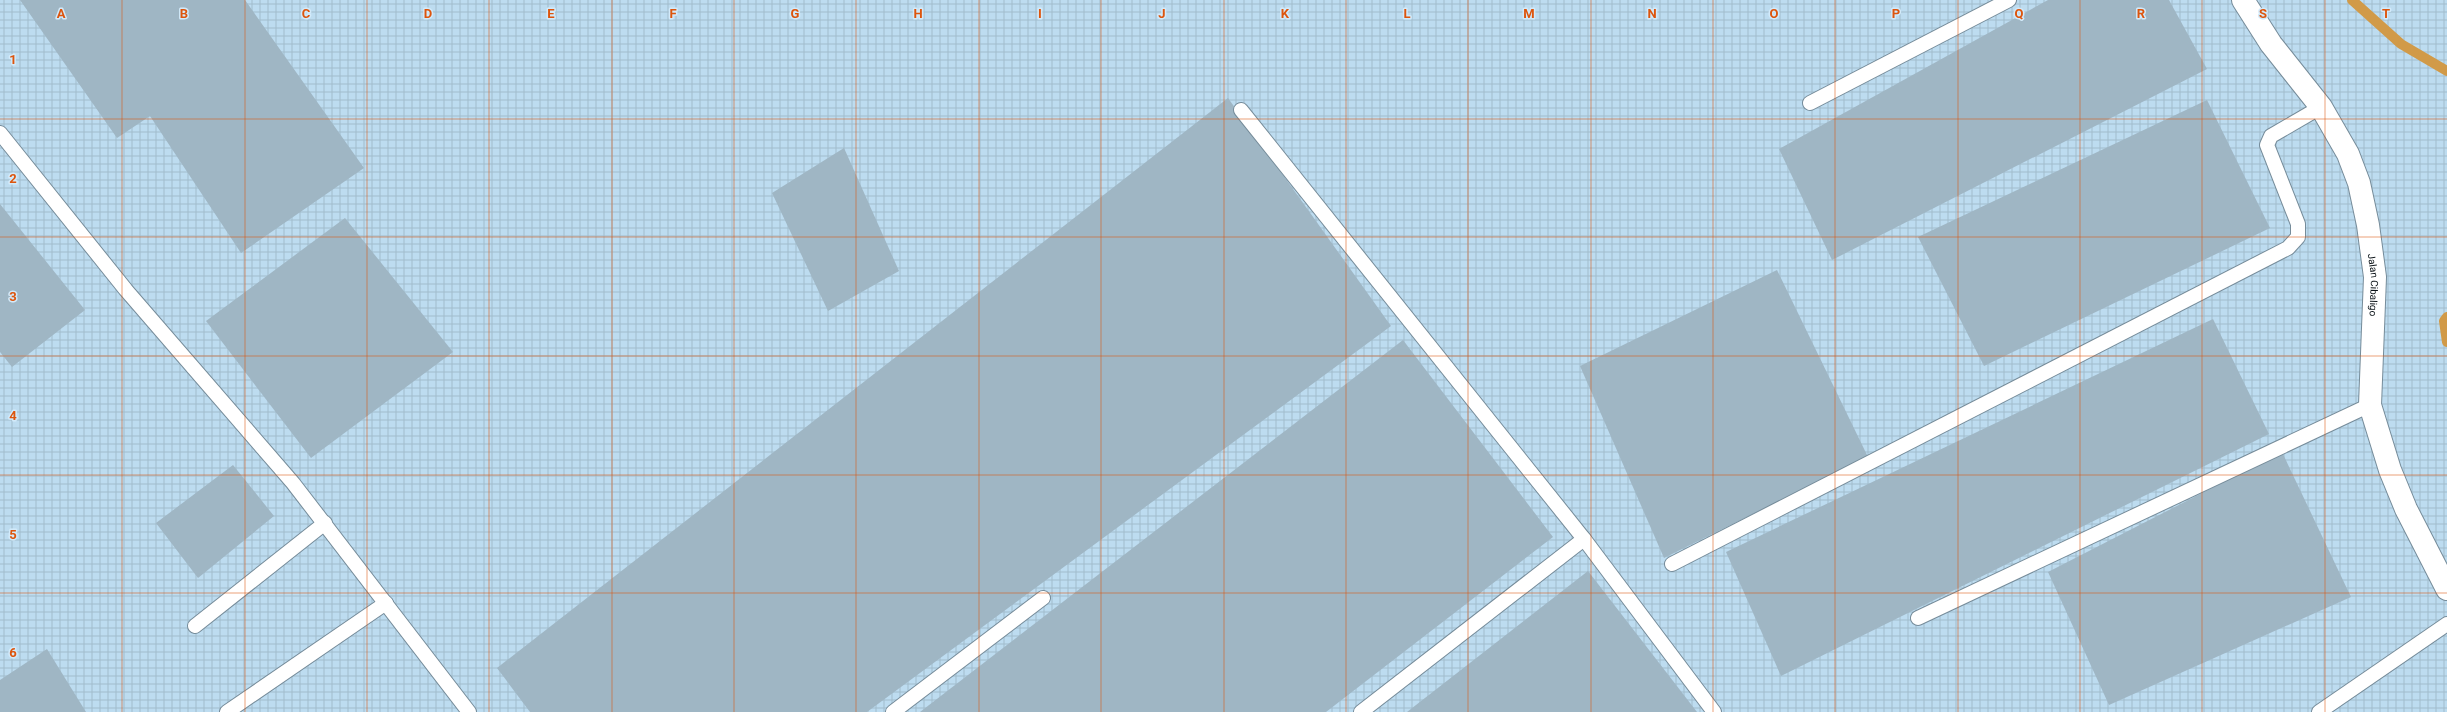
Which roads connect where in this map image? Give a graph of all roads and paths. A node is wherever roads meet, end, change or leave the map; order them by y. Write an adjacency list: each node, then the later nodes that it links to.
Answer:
1 (2009, 0): 3 (lane)
2 (2243, 0): 4 (main road, Jalan Cibaligo)
3 (1810, 103)
4 (2321, 107): 7 (main road, Jalan Cibaligo); 10 (lane)
5 (1241, 110): 9 (lane)
6 (0, 133): 8 (lane)
7 (2370, 405): 11 (main road, Jalan Cibaligo); 14 (lane)
8 (324, 523): 13 (lane); 16 (lane)
9 (1584, 539): 20 (lane); 21 (lane)
10 (1672, 564)
11 (2447, 589)
12 (1043, 598): 19 (lane)
13 (386, 603): 17 (lane); 18 (lane)
14 (1918, 618)
15 (2447, 624): 22 (lane)
16 (195, 626)
17 (227, 712)
18 (469, 712)
19 (893, 712)
20 (1361, 712)
21 (1714, 712)
22 (2319, 712)

